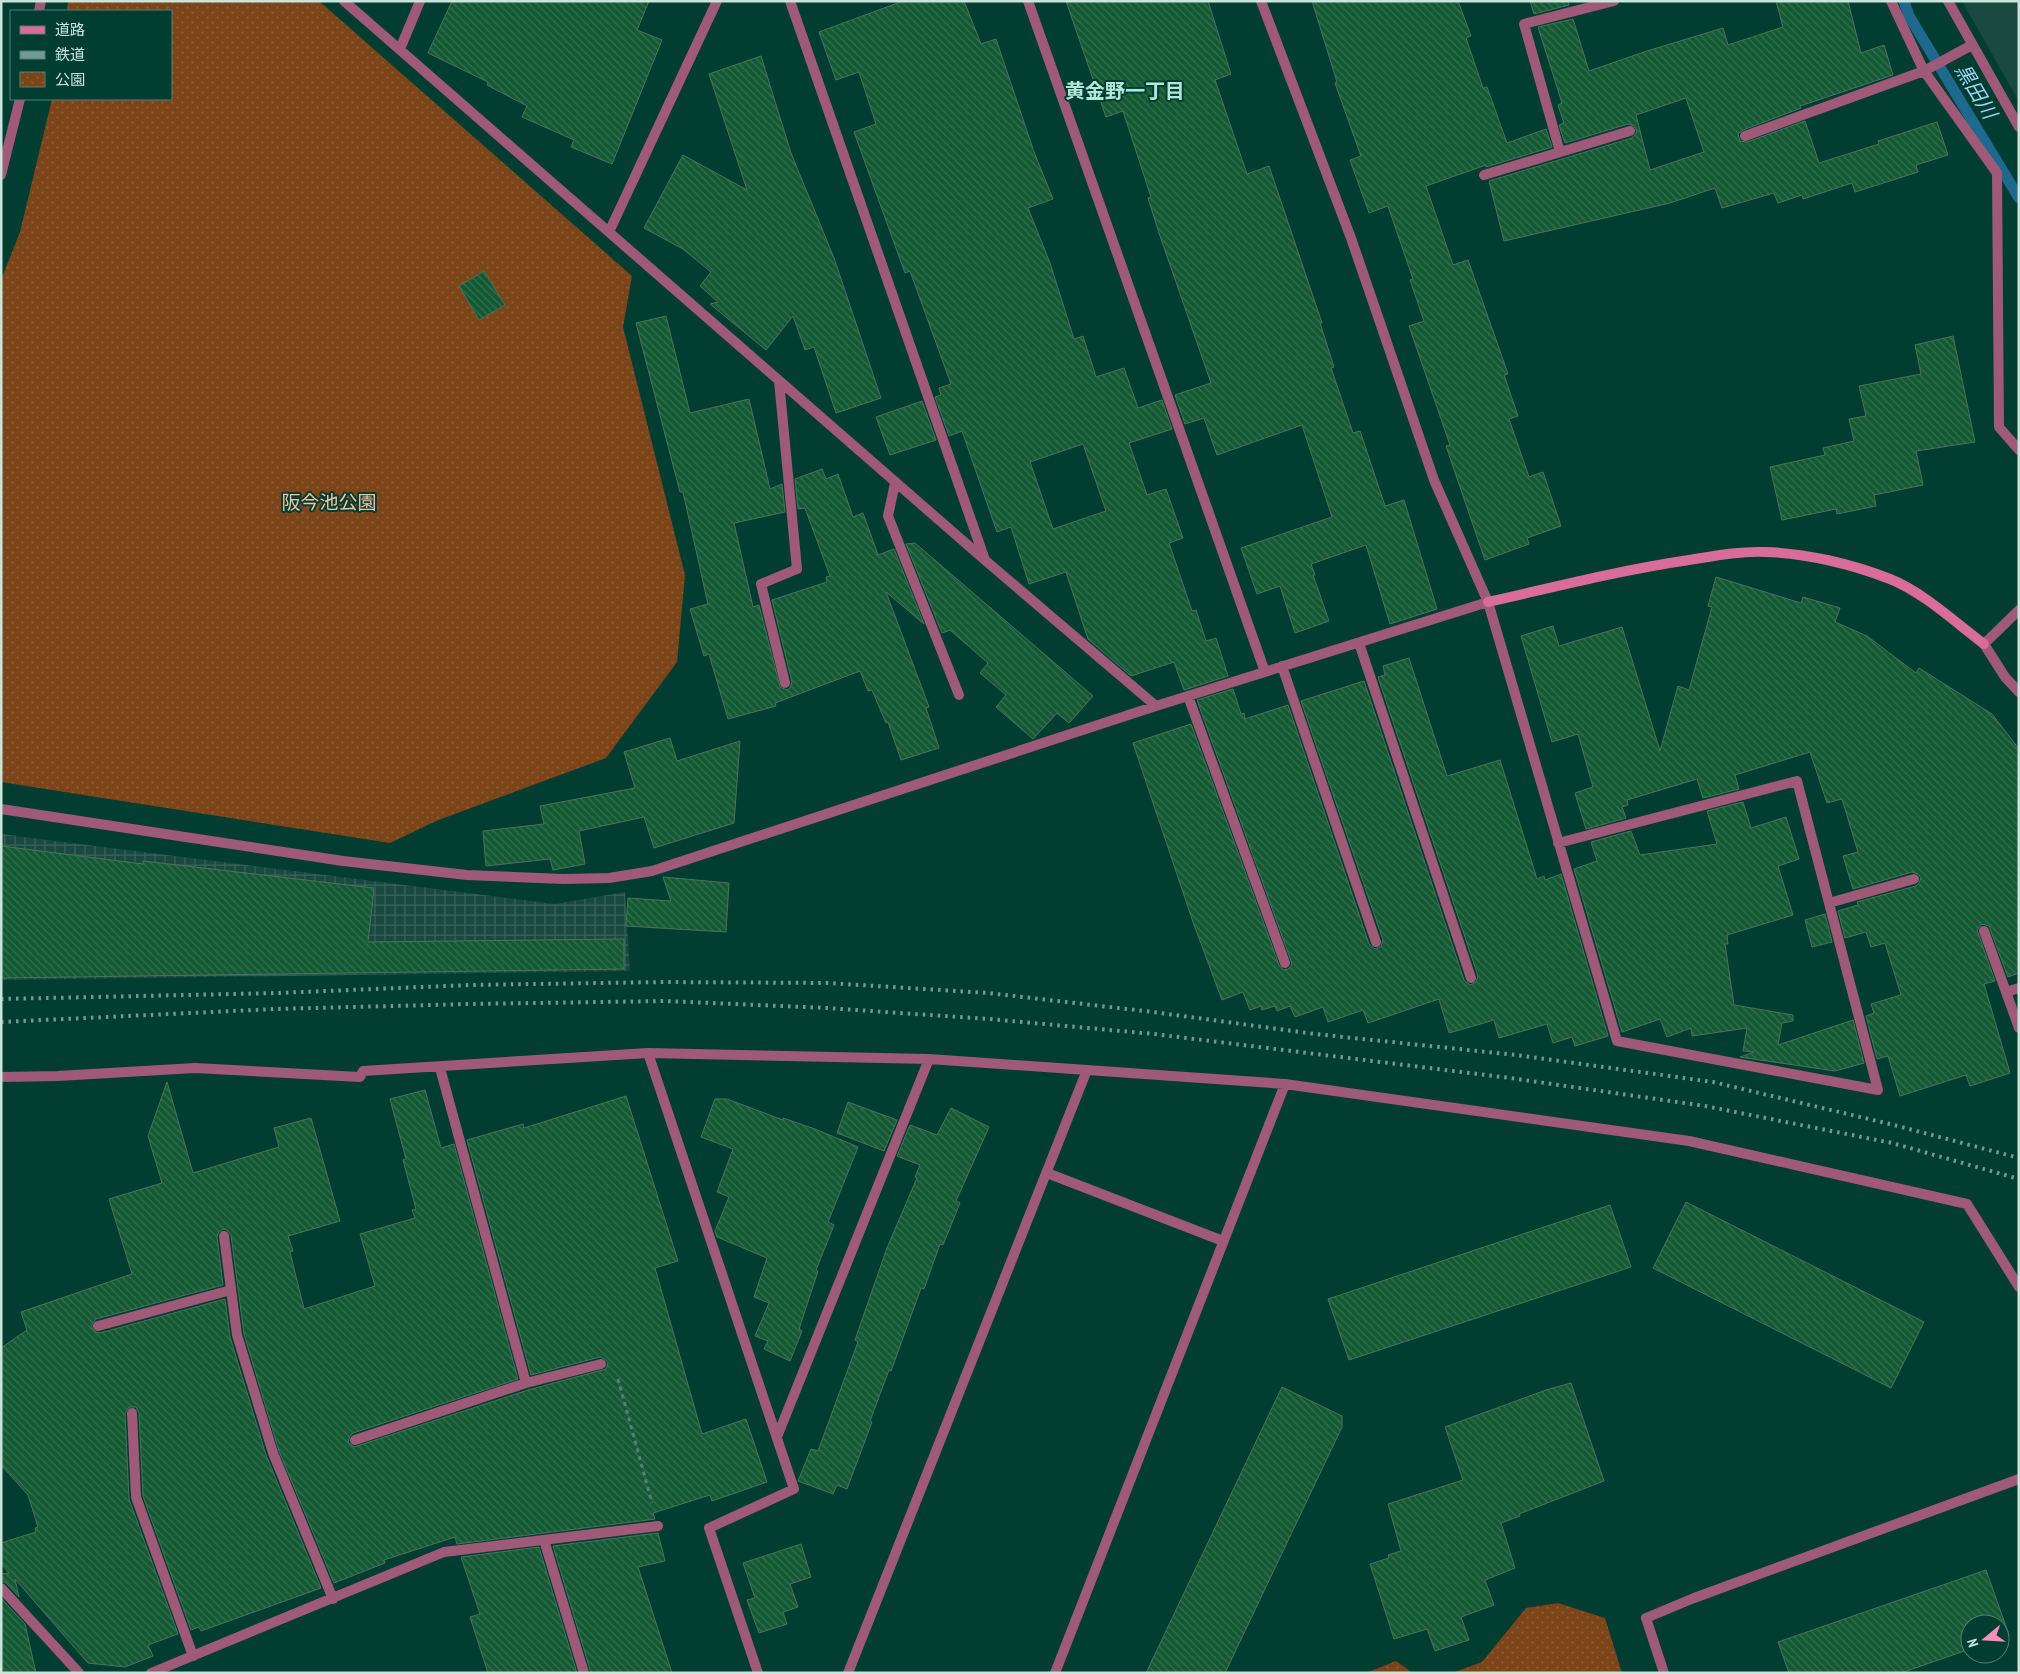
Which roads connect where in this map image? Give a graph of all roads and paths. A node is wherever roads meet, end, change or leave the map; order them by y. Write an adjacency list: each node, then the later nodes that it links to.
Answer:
1 (344, 1): 11 (street)
2 (420, 1): 11 (street)
3 (718, 1): 20 (street)
4 (790, 1): 24 (street)
5 (1028, 1): 30 (street)
6 (1261, 1): 25 (street)
7 (1614, 1): 17 (street)
8 (1891, 1): 12 (street)
9 (1948, 1): 10 (street)
10 (1972, 45): 12 (street); 14 (street)
11 (400, 49): 20 (street)
12 (1928, 69): 16 (street); 22 (street)
13 (20, 100): 19 (street)
14 (2019, 127)
15 (1630, 131): 17 (street)
16 (1745, 136)
17 (1560, 152): 18 (street)
18 (1484, 174)
19 (1, 175)
20 (609, 232): 21 (street)
21 (779, 380): 23 (street); 31 (street)
22 (2019, 450)
23 (895, 482): 24 (street); 33 (street)
24 (986, 561): 35 (street)
25 (1488, 602): 27 (street); 28 (street); 37 (street)
26 (2019, 610): 28 (street)
27 (1359, 643): 29 (street); 43 (street)
28 (1984, 644): 32 (street)
29 (1282, 666): 30 (street); 41 (street)
30 (1265, 672): 34 (street)
31 (785, 682)
32 (2019, 692)
33 (959, 695)
34 (1188, 696): 35 (street); 42 (street)
35 (1156, 706): 36 (street)
36 (1, 810)
37 (1558, 843): 39 (street); 39 (street)
38 (1914, 879): 39 (street)
39 (1829, 903)
40 (1984, 931): 45 (street)
41 (1376, 942)
42 (1285, 963)
43 (1471, 978)
44 (2019, 988): 45 (street)
45 (2006, 992): 46 (street)
46 (2019, 1028)
47 (648, 1053): 48 (street); 49 (street); 62 (street)
48 (929, 1059): 50 (street); 62 (street)
49 (440, 1068): 51 (street); 60 (street)
50 (1087, 1070): 52 (street); 53 (street)
51 (1, 1077)
52 (1285, 1084): 55 (street); 56 (street)
53 (1047, 1172): 55 (street); 74 (street)
54 (224, 1236): 57 (street)
55 (1224, 1241): 75 (street)
56 (2019, 1287)
57 (231, 1290): 58 (street); 68 (street)
58 (98, 1326)
59 (601, 1364): 60 (street); 65 (path)
60 (526, 1383): 63 (street)
61 (132, 1413): 69 (street)
62 (777, 1437): 73 (street)
63 (355, 1440)
64 (2019, 1479): 76 (street)
65 (658, 1526): 66 (street)
66 (544, 1540): 68 (street); 72 (street)
67 (1, 1588): 70 (street)
68 (333, 1599): 69 (street)
69 (193, 1656): 71 (street)
70 (79, 1673)
71 (151, 1673)
72 (584, 1673)
73 (758, 1673)
74 (848, 1673)
75 (1055, 1673)
76 (1664, 1673)

